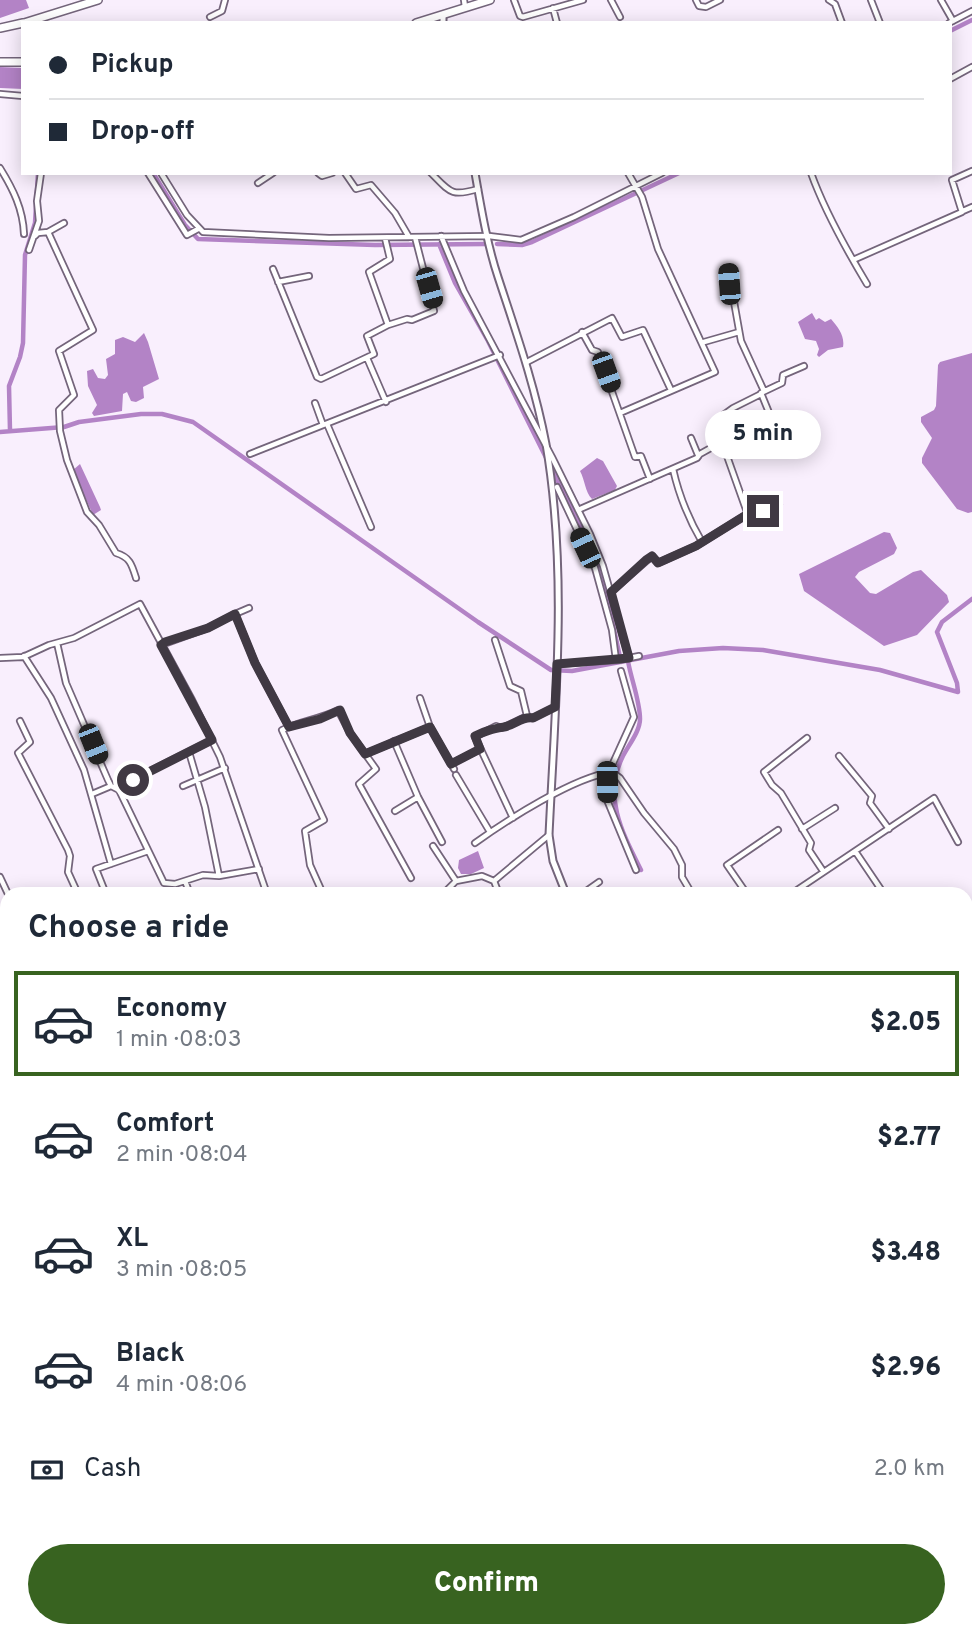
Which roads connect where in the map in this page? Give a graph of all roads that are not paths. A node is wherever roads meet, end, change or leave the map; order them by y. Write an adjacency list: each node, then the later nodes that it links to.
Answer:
1 (98, 0): 18 (main road)
2 (225, 0): 16 (street)
3 (490, 0): 12 (main road)
4 (514, 0): 13 (street)
5 (583, 0): 13 (street)
6 (611, 0): 15 (street)
7 (696, 0): 8 (street)
8 (720, 0)
9 (829, 0): 20 (street)
10 (871, 0): 21 (street)
11 (941, 0): 22 (street)
12 (464, 4): 17 (main road)
13 (553, 8): 19 (street)
14 (972, 11): 23 (street)
15 (620, 17)
16 (210, 18)
17 (443, 19)
18 (30, 21)
19 (556, 21)
20 (841, 21)
21 (879, 21)
22 (951, 21)
23 (952, 21)
24 (21, 24): 25 (main road)
25 (0, 28)
26 (0, 62): 27 (main road)
27 (21, 62)
28 (972, 67): 29 (street)
29 (952, 78)
30 (0, 94): 31 (street)
31 (21, 96)
32 (0, 168): 52 (street)
33 (972, 171): 48 (street)
34 (41, 175): 53 (street)
35 (149, 175): 50 (street)
36 (162, 175): 50 (street)
37 (270, 175): 44 (street)
38 (346, 175): 55 (street)
39 (432, 175): 45 (street)
40 (475, 175): 45 (street)
41 (629, 175): 46 (street)
42 (659, 175): 46 (street)
43 (812, 175): 59 (street)
44 (258, 183)
45 (478, 189): 54 (street)
46 (637, 189): 54 (street); 68 (street)
47 (972, 207): 48 (street)
48 (963, 211): 59 (street)
49 (64, 223): 51 (street)
50 (197, 230): 57 (street)
51 (48, 232): 53 (street); 93 (street)
52 (24, 234)
53 (34, 236): 58 (street)
54 (489, 236): 56 (street); 71 (street)
55 (413, 238): 56 (street); 57 (street); 65 (street)
56 (442, 238): 69 (street)
57 (385, 240): 65 (street)
58 (29, 250)
59 (853, 260): 64 (street)
60 (728, 268): 67 (street)
61 (273, 269): 63 (street)
62 (309, 276): 63 (street)
63 (278, 282): 70 (street)
64 (867, 284)
65 (388, 325): 70 (street)
66 (582, 332): 71 (street); 73 (street); 77 (street)
67 (739, 332): 68 (street); 74 (street)
68 (704, 342): 73 (street)
69 (497, 356): 76 (street); 82 (street)
70 (367, 358): 76 (street)
71 (527, 362): 82 (street)
72 (804, 366): 74 (street)
73 (671, 390): 77 (street)
74 (762, 393): 78 (street); 81 (street)
75 (315, 402): 79 (street)
76 (386, 402): 79 (street)
77 (620, 413): 86 (street)
78 (715, 421)
79 (325, 425): 83 (street); 91 (street)
80 (691, 438): 84 (street)
81 (722, 442): 84 (street); 90 (street)
82 (546, 448): 89 (street); 105 (street)
83 (250, 454)
84 (698, 456): 85 (street)
85 (673, 469): 86 (street); 92 (street)
86 (650, 479): 89 (street)
87 (557, 486): 104 (street)
88 (779, 504): 90 (street)
89 (578, 510): 94 (street)
90 (748, 515): 92 (street)
91 (371, 527)
92 (702, 542): 94 (street)
93 (136, 579)
94 (611, 592): 103 (street)
95 (249, 608): 96 (street)
96 (235, 614): 99 (street); 111 (street)
97 (495, 640): 109 (street)
98 (57, 643): 99 (street); 100 (street); 125 (street)
99 (161, 645): 114 (street)
100 (24, 656): 102 (street); 126 (street)
101 (639, 656): 103 (street)
102 (0, 658)
103 (628, 658): 104 (street)
104 (618, 660): 105 (street)
105 (557, 665): 108 (street)
106 (621, 671): 122 (street)
107 (420, 698): 112 (street)
108 (555, 707): 109 (street); 128 (street)
109 (527, 716): 116 (street)
110 (19, 721): 153 (street)
111 (289, 727): 118 (street); 157 (street)
112 (430, 727): 115 (street); 121 (street)
113 (807, 738): 132 (street)
114 (212, 740): 117 (street); 120 (street)
115 (394, 741): 118 (street); 127 (street)
116 (480, 749): 121 (street); 131 (street)
117 (189, 752): 123 (street); 125 (street)
118 (365, 754): 148 (street)
119 (839, 756): 133 (street)
120 (225, 768): 123 (street); 144 (street)
121 (454, 769): 135 (street)
122 (610, 772): 128 (street); 145 (street); 162 (street)
123 (197, 780): 124 (street); 147 (street)
124 (183, 786)
125 (114, 787): 126 (street); 141 (street)
126 (92, 794): 143 (street)
127 (418, 797): 130 (street); 137 (street)
128 (551, 797): 131 (street); 136 (street)
129 (835, 808): 132 (street)
130 (395, 811)
131 (513, 818): 135 (street)
132 (802, 829): 146 (street)
133 (889, 829): 138 (street); 142 (street)
134 (778, 830): 163 (street)
135 (491, 832): 139 (street)
136 (549, 835): 151 (street); 160 (street)
137 (442, 842)
138 (958, 842)
139 (475, 843)
140 (433, 846): 150 (street)
141 (148, 851): 143 (street); 149 (street)
142 (855, 851): 146 (street); 165 (street)
143 (111, 863): 154 (street)
144 (259, 869): 147 (street); 156 (street)
145 (636, 870)
146 (823, 872): 164 (street)
147 (219, 876): 149 (street)
148 (411, 878)
149 (185, 881): 155 (street)
150 (456, 881): 151 (street); 158 (street)
151 (494, 881): 159 (street)
152 (599, 882): 161 (street)
153 (74, 887)
154 (103, 887)
155 (187, 887)
156 (265, 887)
157 (320, 887)
158 (450, 887)
159 (496, 887)
160 (563, 887)
161 (592, 887)
162 (688, 887)
163 (742, 887)
164 (801, 887)
165 (880, 887)

